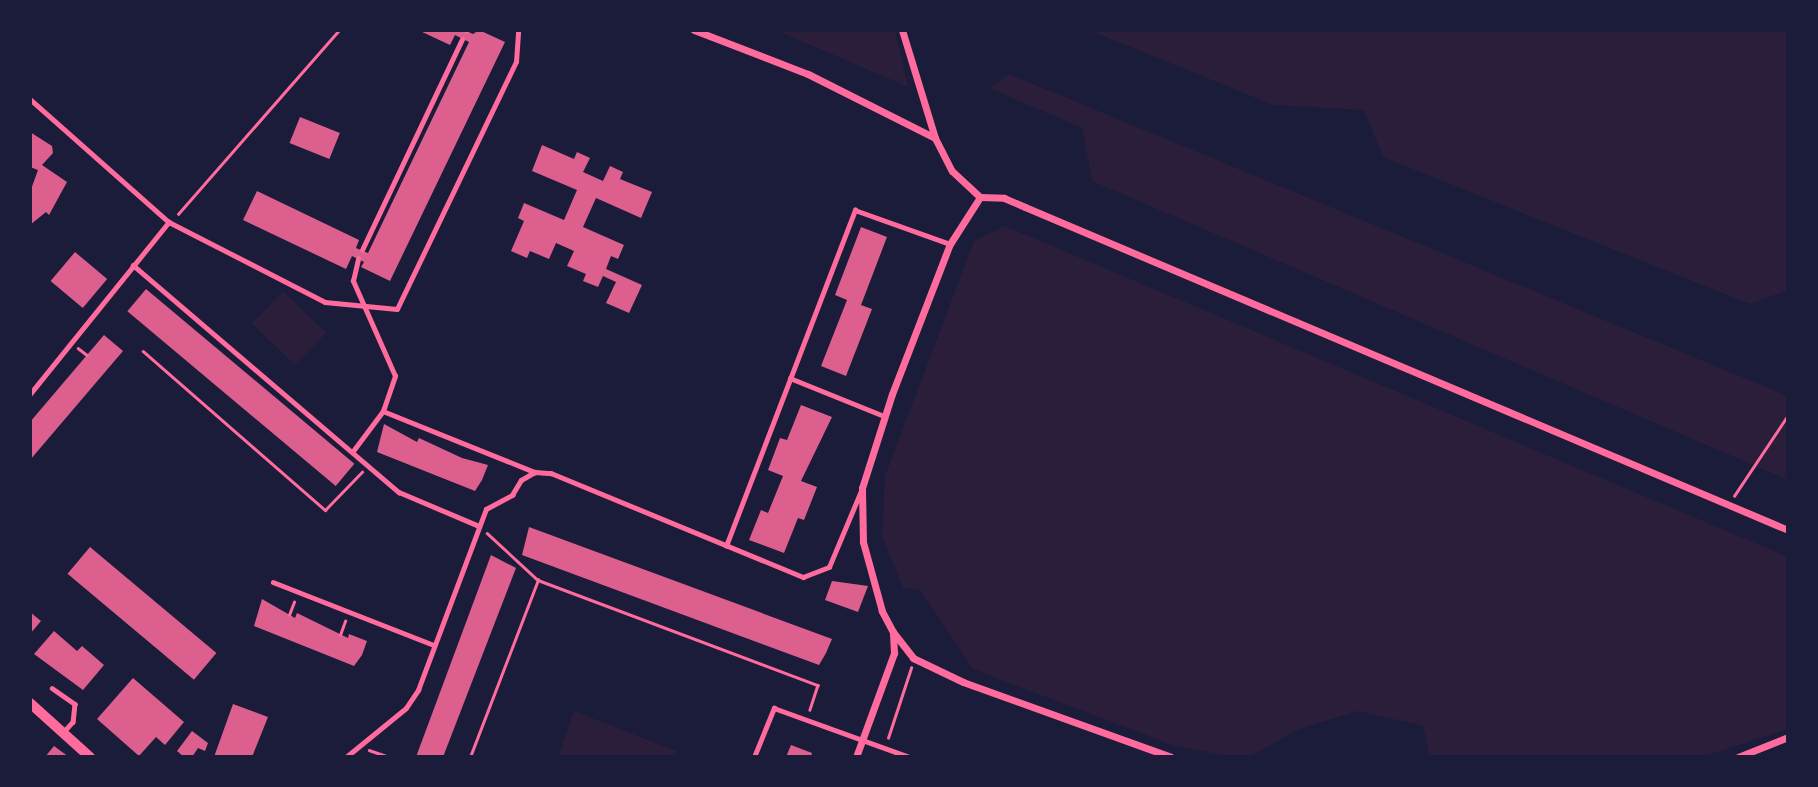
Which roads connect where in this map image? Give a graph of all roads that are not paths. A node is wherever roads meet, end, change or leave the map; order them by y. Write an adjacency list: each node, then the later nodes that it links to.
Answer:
1 (518, 30): 13 (lane)
2 (694, 30): 6 (street)
3 (902, 30): 6 (street)
4 (462, 39): 10 (lane)
5 (30, 99): 8 (lane)
6 (935, 138): 7 (street)
7 (980, 197): 9 (street); 22 (street)
8 (169, 222): 12 (lane); 13 (lane)
9 (950, 244): 14 (lane); 17 (street)
10 (362, 250)
11 (358, 259): 13 (lane)
12 (133, 265): 15 (lane); 18 (lane)
13 (364, 306): 16 (lane)
14 (790, 378): 17 (lane); 23 (lane)
15 (30, 394)
16 (383, 411): 18 (lane); 19 (lane)
17 (885, 416): 20 (street)
18 (353, 451): 21 (lane)
19 (535, 472): 21 (lane); 23 (lane)
20 (862, 488): 23 (lane); 25 (street)
21 (479, 526): 26 (lane)
22 (1788, 530)
23 (726, 546)
24 (273, 582): 26 (lane)
25 (892, 632): 31 (street); 37 (street)
26 (434, 645): 33 (lane)
27 (52, 688): 29 (lane)
28 (30, 703): 29 (street)
29 (63, 732): 32 (street)
30 (1788, 737): 38 (street)
31 (863, 740): 34 (lane); 35 (street); 36 (lane)
32 (90, 757)
33 (346, 757)
34 (754, 757)
35 (856, 757)
36 (909, 757)
37 (1171, 757)
38 (1738, 757)

